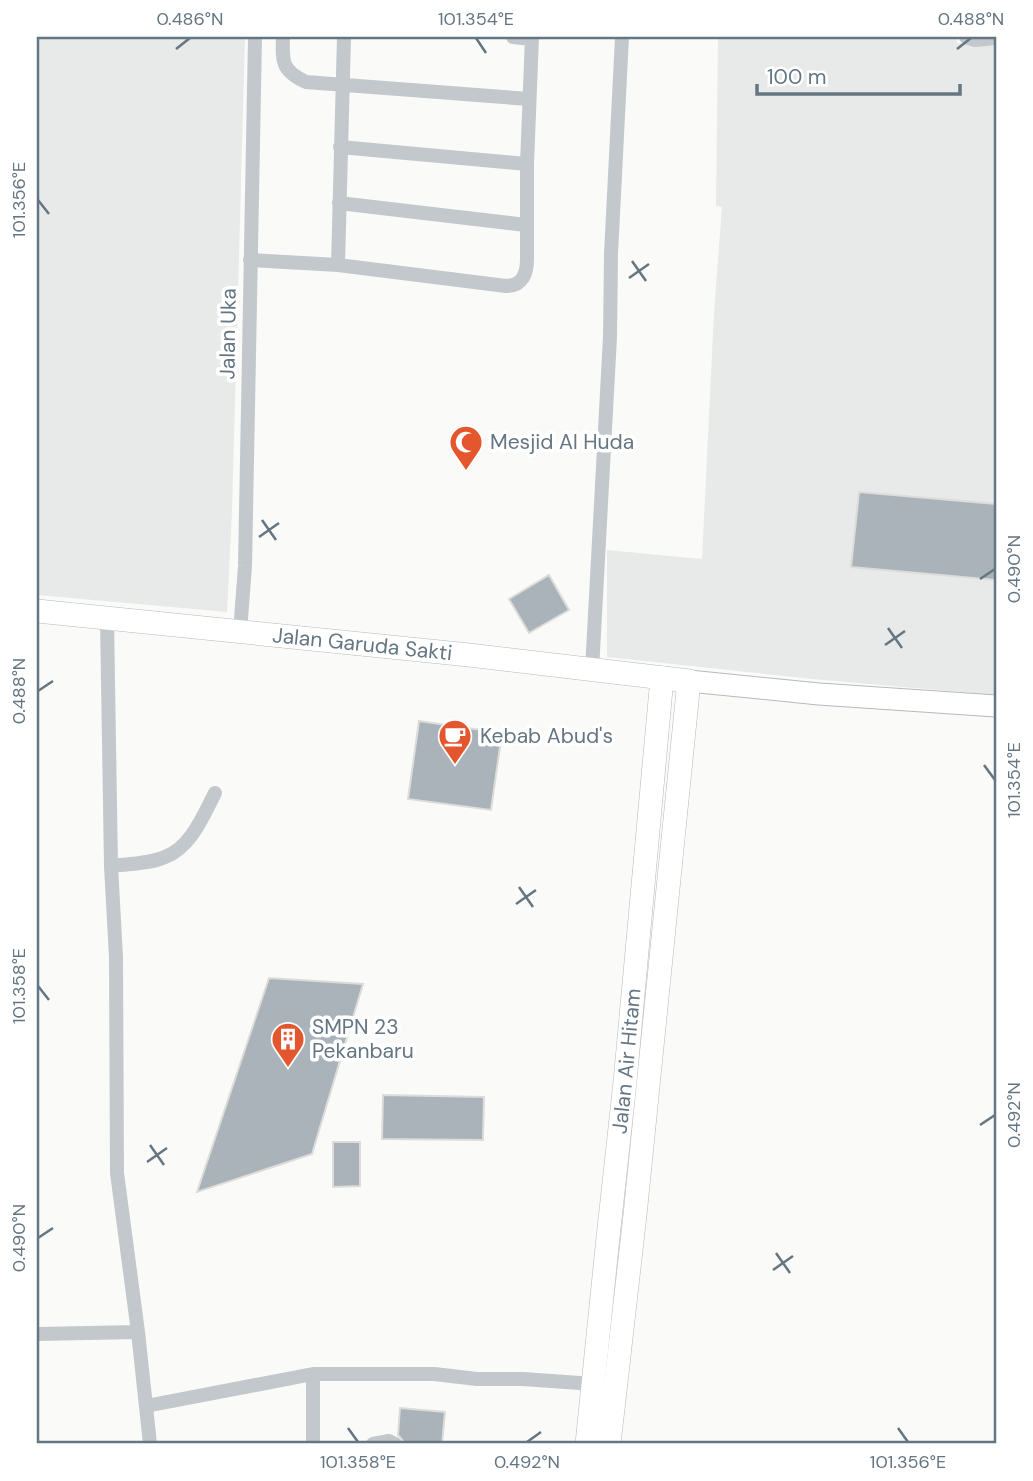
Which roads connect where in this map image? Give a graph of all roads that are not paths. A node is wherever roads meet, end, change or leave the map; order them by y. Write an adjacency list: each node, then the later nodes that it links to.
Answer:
1 (254, 37): 15 (street, Jalan Uka)
2 (283, 37): 9 (street)
3 (344, 37): 9 (street)
4 (513, 37): 7 (street)
5 (622, 37): 20 (street)
6 (965, 37): 8 (street)
7 (532, 38): 10 (street)
8 (996, 38)
9 (342, 85): 10 (street); 11 (street)
10 (530, 99): 12 (street)
11 (340, 147): 12 (street); 13 (street)
12 (527, 164): 14 (street)
13 (339, 203): 14 (street); 16 (street)
14 (526, 225): 16 (street)
15 (250, 260): 16 (street); 19 (street, Jalan Uka)
16 (338, 265)
17 (37, 611): 18 (highway, Jalan Garuda Sakti)
18 (107, 620): 19 (highway, Jalan Garuda Sakti); 25 (street)
19 (240, 632): 20 (highway, Jalan Garuda Sakti)
20 (592, 670): 21 (highway, Jalan Garuda Sakti)
21 (662, 678): 22 (highway, Jalan Garuda Sakti); 29 (highway, Jalan Air Hitam)
22 (688, 681): 23 (main road); 36 (highway, Jalan Air Hitam)
23 (996, 706)
24 (215, 793): 25 (street)
25 (111, 866): 26 (street)
26 (138, 1332): 27 (street); 30 (street)
27 (37, 1334)
28 (313, 1374): 29 (street); 30 (street); 32 (street)
29 (594, 1384): 35 (highway, Jalan Air Hitam)
30 (146, 1406): 31 (street)
31 (149, 1444)
32 (313, 1444)
33 (373, 1444): 34 (street)
34 (395, 1444)
35 (587, 1444)
36 (610, 1444)

